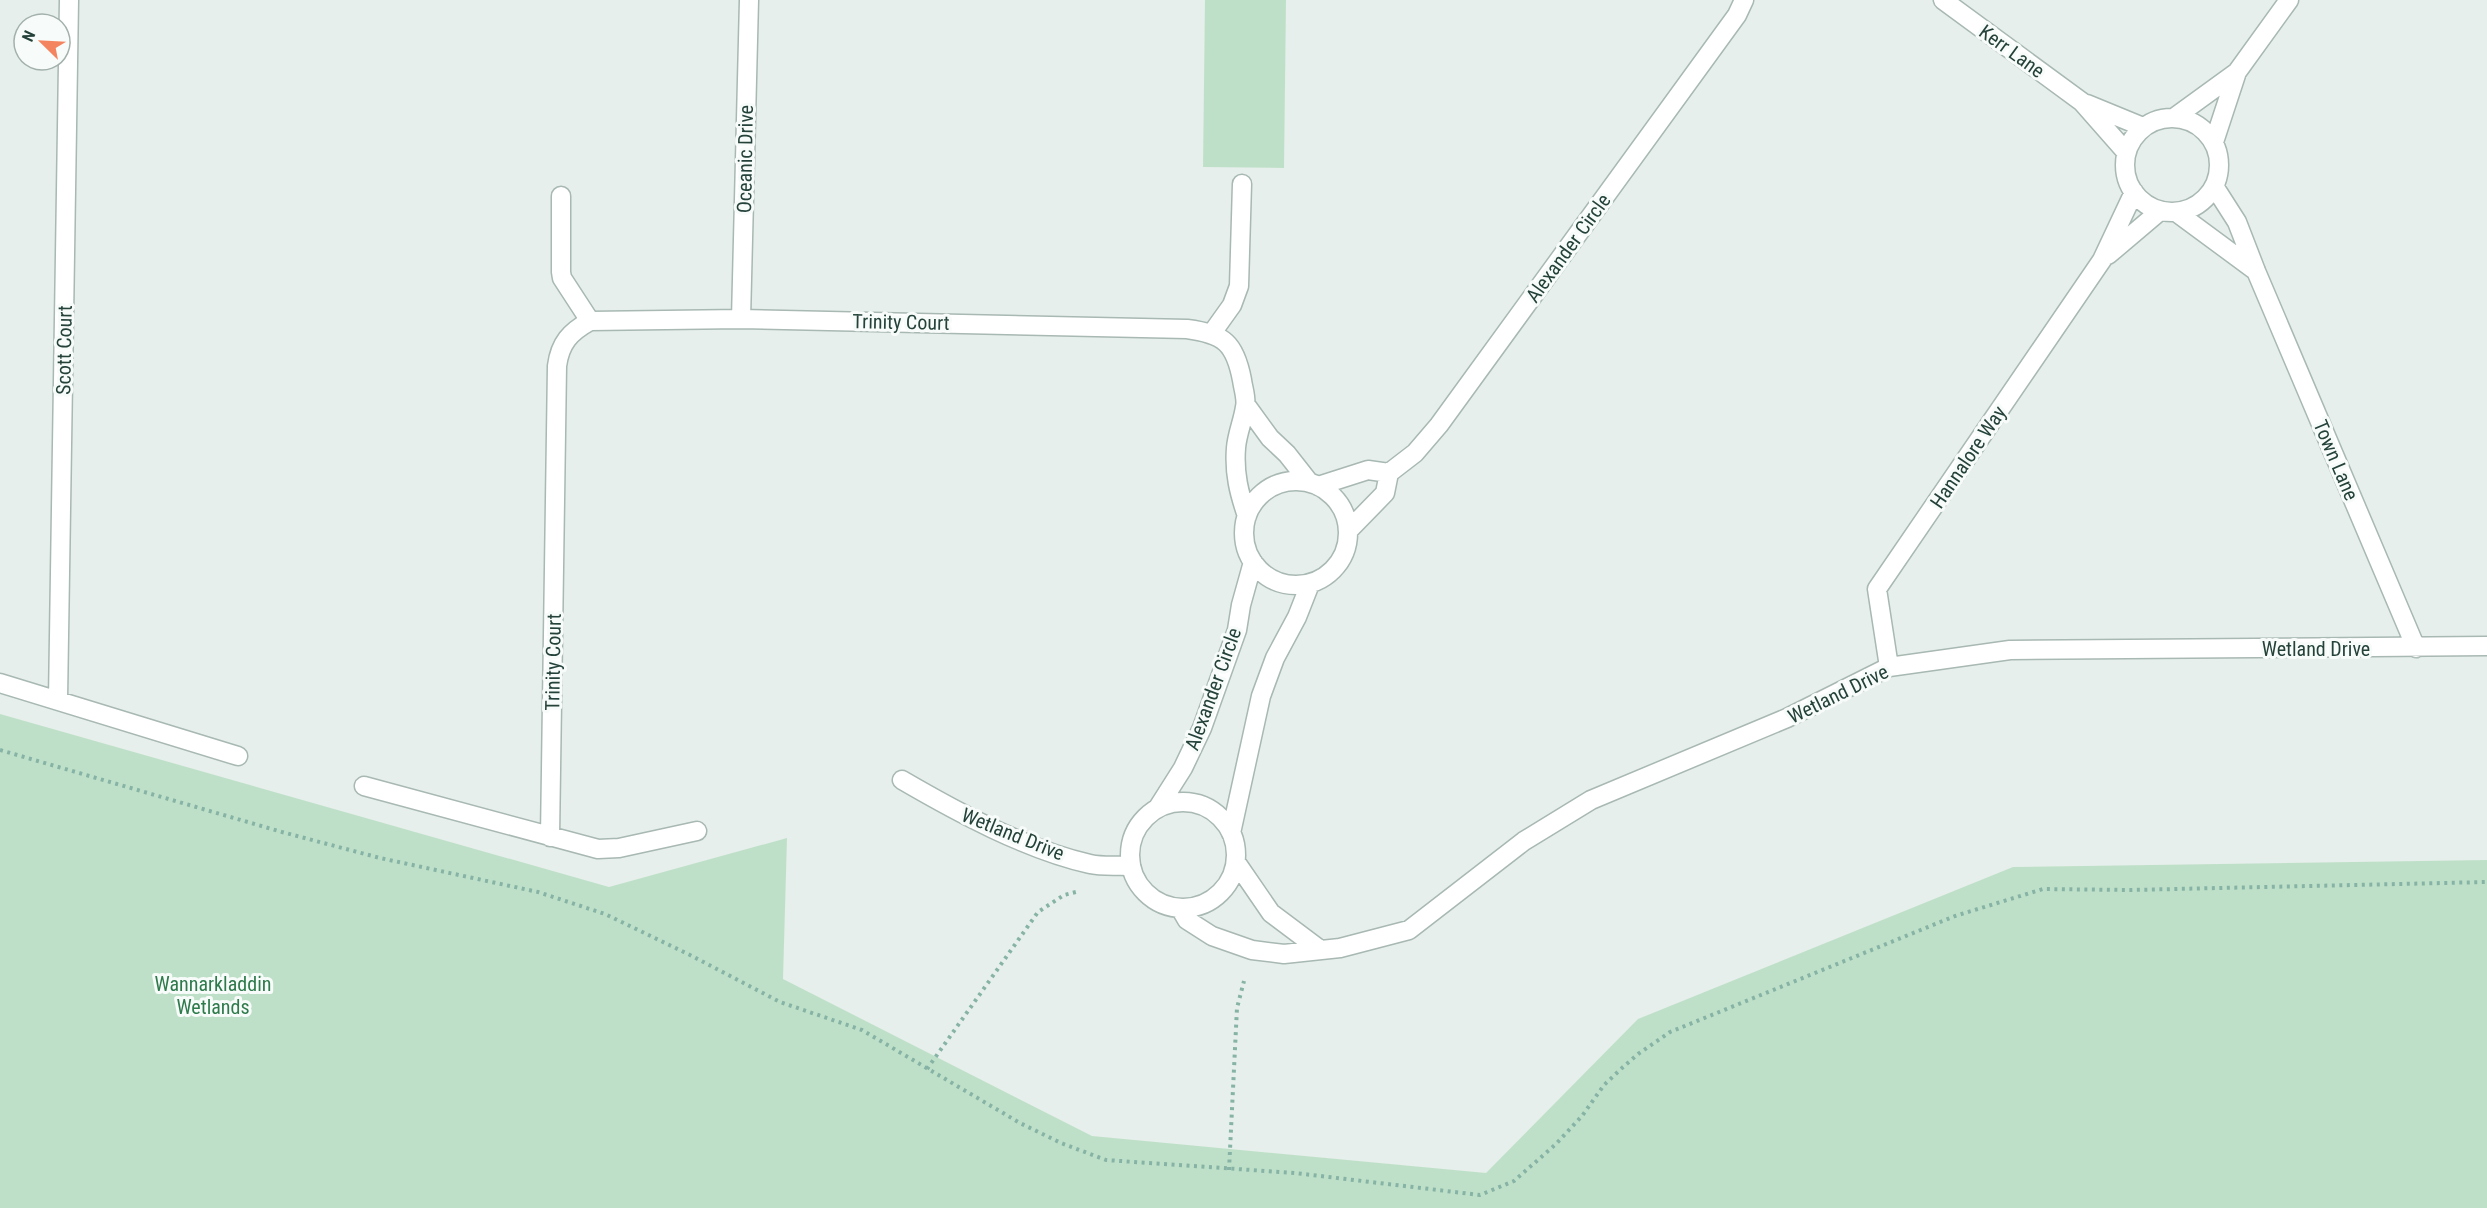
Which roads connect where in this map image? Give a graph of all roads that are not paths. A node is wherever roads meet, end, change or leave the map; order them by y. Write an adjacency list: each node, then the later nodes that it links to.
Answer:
1 (69, 0): 34 (street, Scott Court)
2 (749, 0): 20 (street, Oceanic Drive)
3 (1755, 0): 6 (street, Alexander Circle)
4 (1942, 0): 8 (street, Kerr Lane)
5 (2289, 0): 7 (street)
6 (1740, 8): 24 (street, Alexander Circle)
7 (2237, 72): 9 (street); 11 (street)
8 (2082, 102): 10 (street, Kerr Lane); 12 (street, Kerr Lane)
9 (2175, 117): 10 (street); 11 (street)
10 (2144, 127): 12 (street)
11 (2214, 142): 14 (street)
12 (2126, 152): 15 (street)
13 (1242, 184): 22 (street)
14 (2214, 186): 17 (street); 19 (street, Town Lane)
15 (2134, 192): 17 (street); 18 (street, Hannalore Way)
16 (561, 196): 21 (street)
17 (2168, 211): 18 (street, Hannalore Way); 19 (street)
18 (2102, 260): 32 (street, Hannalore Way)
19 (2256, 272): 31 (street, Town Lane)
20 (741, 318): 21 (street, Trinity Court); 22 (street, Trinity Court)
21 (590, 321): 41 (street, Trinity Court)
22 (1212, 333): 23 (street)
23 (1246, 405): 25 (street); 26 (street)
24 (1389, 473): 25 (street); 27 (street)
25 (1314, 484): 26 (street); 27 (street)
26 (1247, 516): 28 (street)
27 (1348, 531): 29 (street)
28 (1253, 562): 29 (street); 38 (street, Alexander Circle)
29 (1310, 584): 40 (street)
30 (2487, 646): 31 (street, Wetland Drive)
31 (2416, 648): 32 (street, Wetland Drive)
32 (1889, 667): 45 (street, Wetland Drive)
33 (0, 683): 34 (street)
34 (58, 700): 35 (street)
35 (238, 756)
36 (902, 780): 43 (street, Wetland Drive)
37 (364, 786): 41 (street)
38 (1157, 809): 40 (street); 43 (street)
39 (697, 831): 41 (street)
40 (1231, 833): 42 (street)
41 (550, 837)
42 (1236, 862): 44 (street); 45 (street)
43 (1131, 866): 44 (street)
44 (1180, 908): 45 (street, Wetland Drive)
45 (1319, 949)

